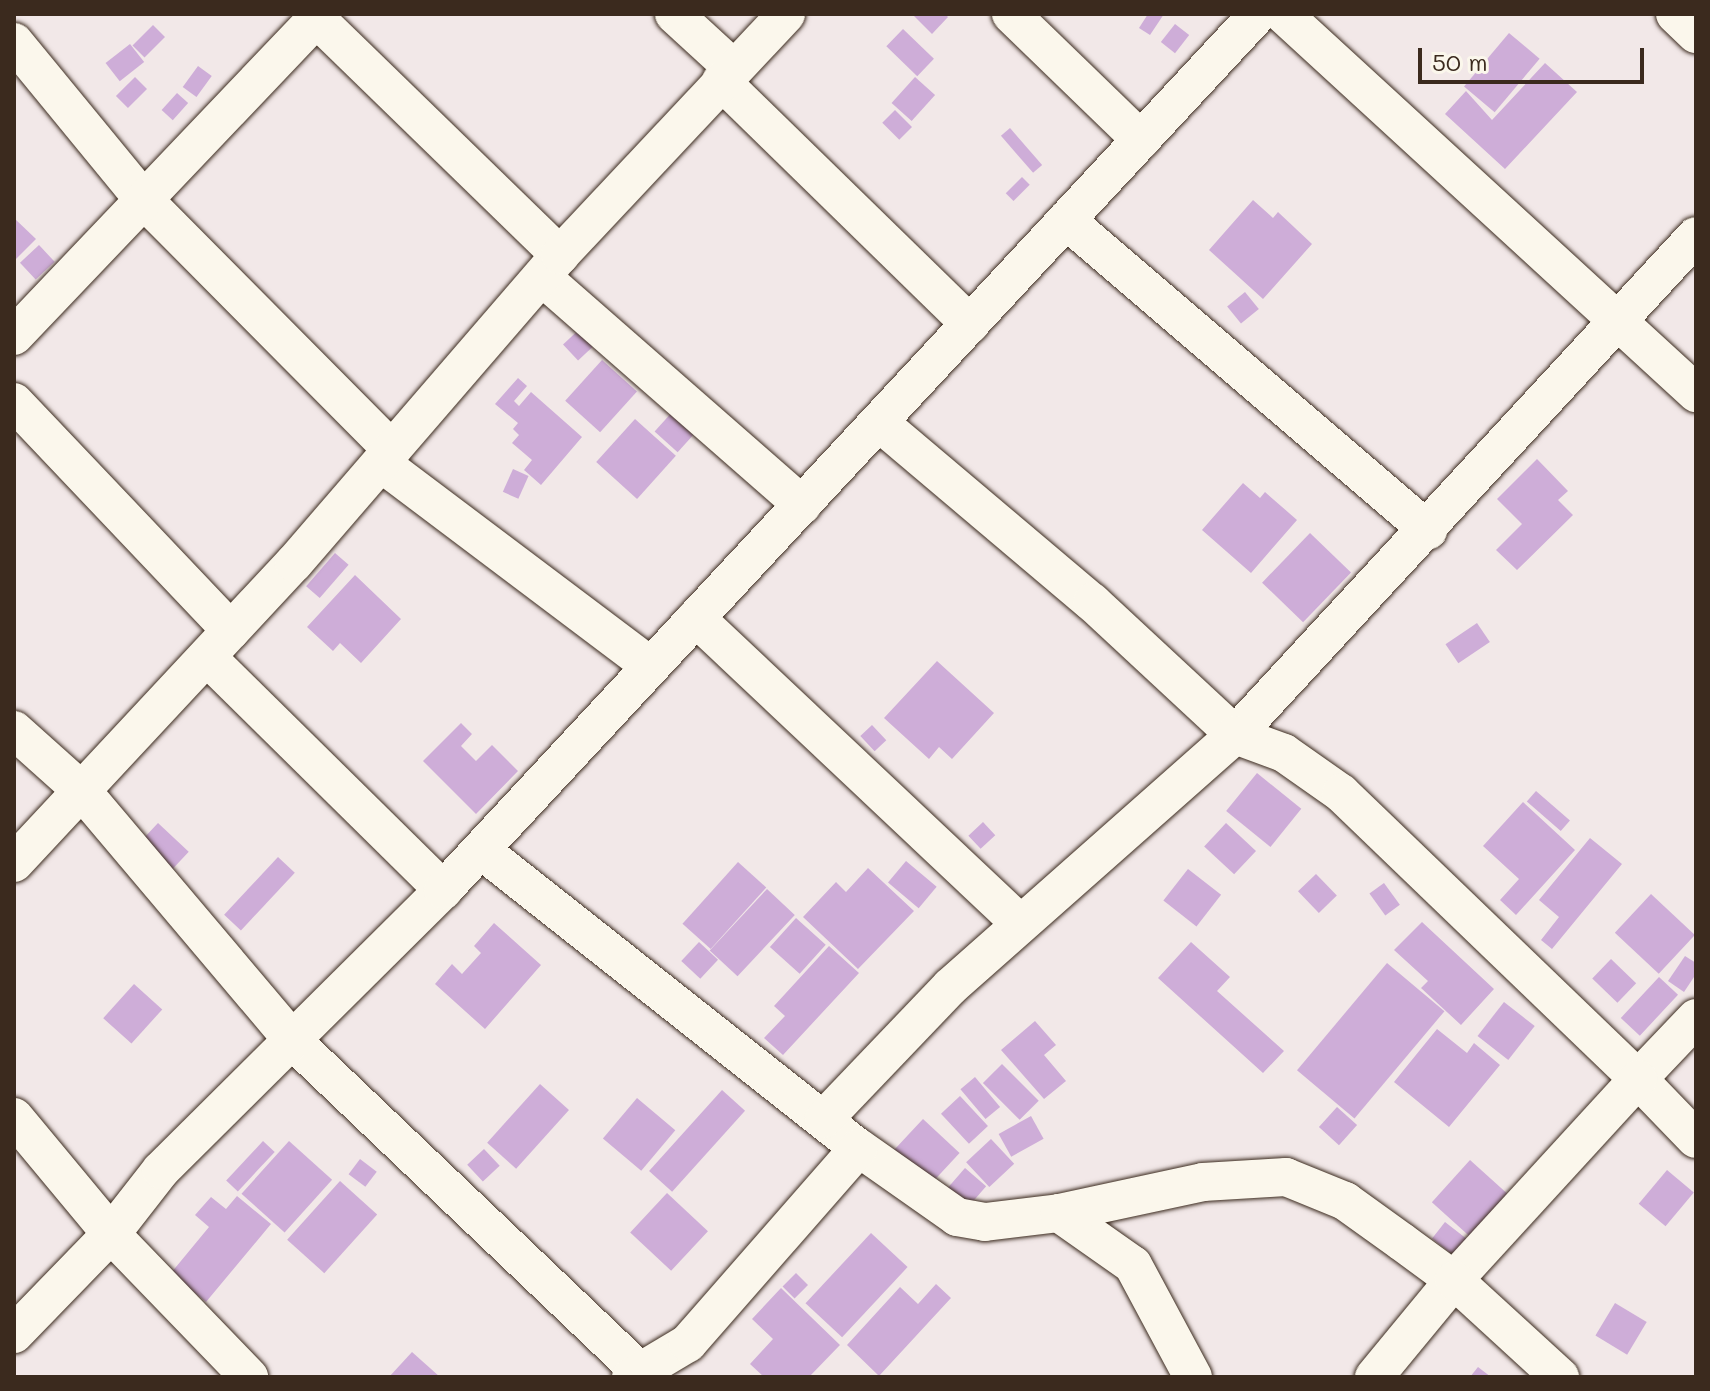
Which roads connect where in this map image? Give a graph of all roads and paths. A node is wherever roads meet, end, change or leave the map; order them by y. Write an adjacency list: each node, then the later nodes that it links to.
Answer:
1 (674, 14): 10 (street)
2 (786, 14): 10 (street)
3 (1011, 14): 11 (street)
4 (1258, 14): 11 (street)
5 (1283, 14): 16 (street)
6 (1675, 14): 8 (street)
7 (319, 16): 12 (street); 15 (street)
8 (1696, 34)
9 (14, 42): 12 (street)
10 (727, 75): 15 (street); 17 (street)
11 (1141, 140): 13 (street)
12 (144, 200): 18 (street); 22 (street)
13 (1066, 220): 17 (street); 24 (street)
14 (1696, 236): 16 (street)
15 (551, 266): 22 (street); 23 (street)
16 (1618, 321): 19 (street); 24 (street)
17 (970, 324): 21 (street)
18 (14, 336)
19 (1696, 393)
20 (14, 402): 26 (street)
21 (881, 424): 23 (street); 29 (street)
22 (387, 456): 26 (street); 27 (street)
23 (802, 505): 25 (street)
24 (1428, 530): 29 (street)
25 (696, 618): 27 (street); 34 (street)
26 (219, 644): 30 (street); 33 (street)
27 (649, 665): 31 (street)
28 (14, 730): 30 (street)
29 (1235, 735): 34 (street); 37 (street)
30 (82, 791): 32 (street); 36 (street)
31 (481, 850): 33 (street); 39 (street)
32 (14, 863)
33 (443, 890): 36 (street)
34 (1020, 923): 39 (street)
35 (1696, 1018): 37 (street)
36 (295, 1043): 43 (street); 46 (street)
37 (1638, 1079): 40 (street); 44 (street)
38 (14, 1117): 43 (street)
39 (824, 1119): 41 (street)
40 (1696, 1139)
41 (859, 1148): 42 (street); 46 (street)
42 (1059, 1213): 44 (street); 48 (street)
43 (111, 1234): 45 (street); 47 (street)
44 (1454, 1280): 49 (street); 50 (street)
45 (14, 1334)
46 (636, 1374)
47 (249, 1377)
48 (1193, 1377)
49 (1374, 1377)
50 (1560, 1377)

